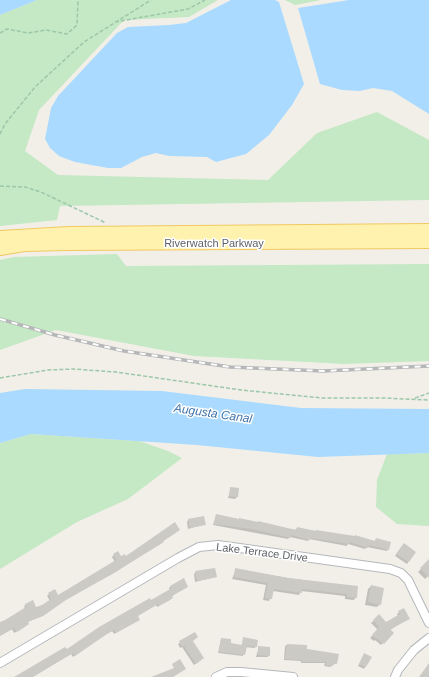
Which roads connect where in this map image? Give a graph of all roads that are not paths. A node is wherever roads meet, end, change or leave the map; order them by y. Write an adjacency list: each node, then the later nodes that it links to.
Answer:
1 (429, 230): 2 (main road, Riverwatch Parkway)
2 (0, 237)
3 (429, 242): 4 (main road, Riverwatch Parkway)
4 (0, 249)
5 (429, 623): 7 (street, Lake Terrace Drive)
6 (429, 638): 10 (street)
7 (0, 663)
8 (216, 677): 9 (street)
9 (293, 677)
10 (395, 677)

